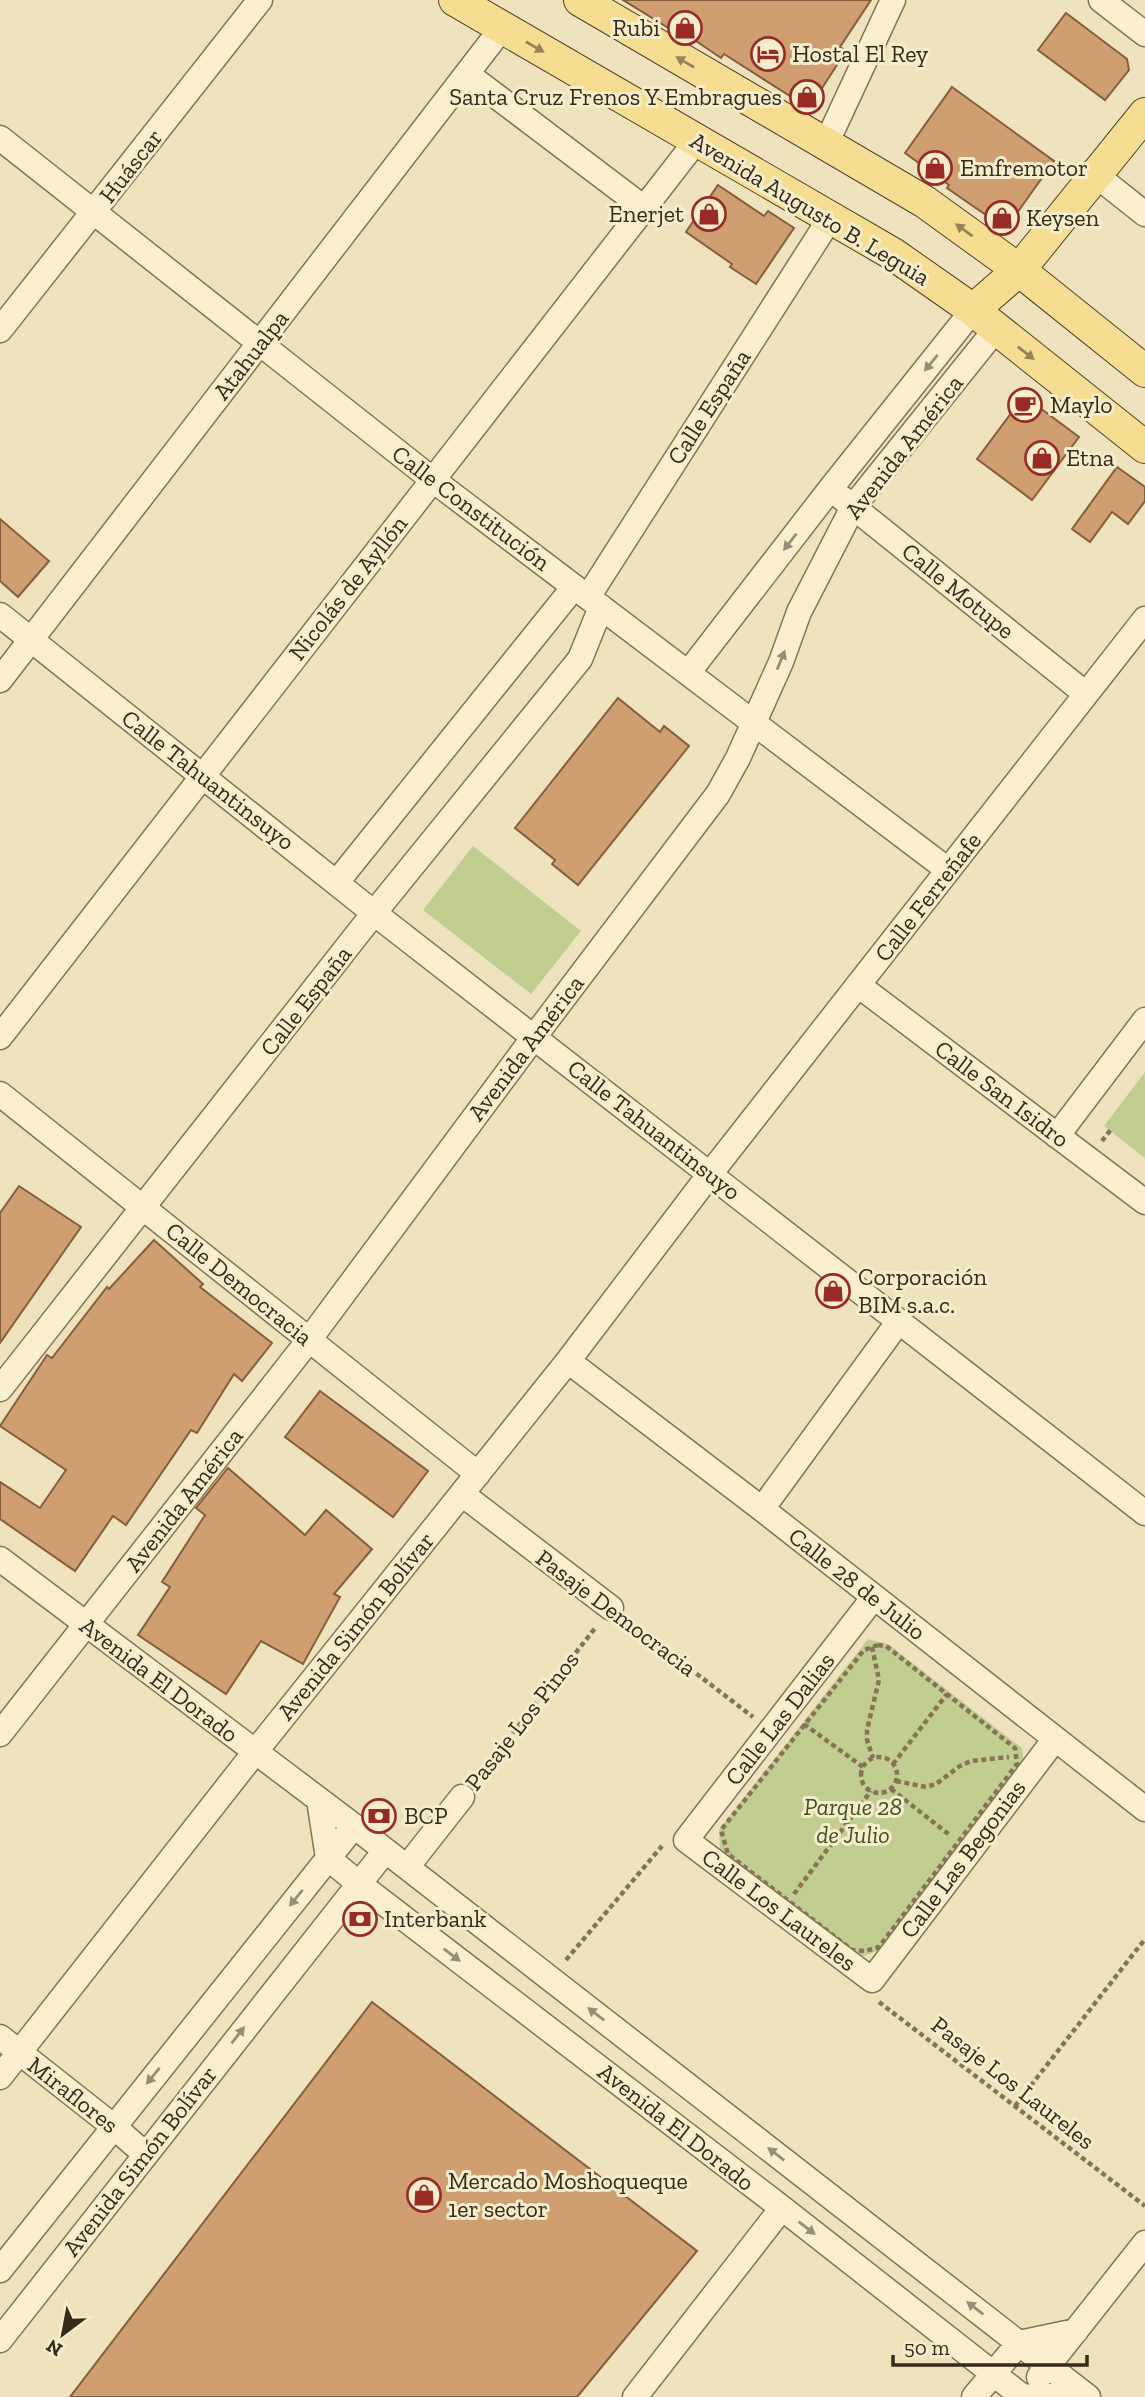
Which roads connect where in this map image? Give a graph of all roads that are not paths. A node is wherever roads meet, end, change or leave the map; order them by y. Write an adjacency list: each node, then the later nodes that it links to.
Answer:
1 (260, 0): 15 (street, Huáscar)
2 (455, 0): 6 (main road, Avenida Augusto B. Leguia)
3 (580, 0): 12 (main road, one-way to 3)
4 (893, 0): 12 (street)
5 (1101, 0): 7 (street)
6 (502, 28): 8 (street, Atahualpa); 11 (main road, Avenida Augusto B. Leguia, one-way to 11)
7 (1145, 34)
8 (467, 74): 14 (street); 21 (street, Atahualpa)
9 (1145, 114): 13 (main road)
10 (0, 138): 15 (street, Calle Constitución)
11 (697, 140): 14 (street, Nicolás de Ayllón); 17 (main road, Avenida Augusto B. Leguia)
12 (826, 144): 18 (main road, one-way to 12)
13 (1097, 176): 16 (street); 18 (main road)
14 (644, 208): 24 (street, Nicolás de Ayllón)
15 (94, 213): 20 (street, Huáscar); 21 (street, Calle Constitución)
16 (1145, 214)
17 (831, 217): 19 (main road, Avenida Augusto B. Leguia); 27 (street, Calle España)
18 (1019, 270): 19 (main road); 22 (main road)
19 (985, 319): 23 (main road, Avenida Augusto B. Leguia, one-way to 23); 25 (street, Avenida América, one-way to 25); 26 (street, Avenida América)
20 (0, 330)
21 (260, 344): 24 (street, Calle Constitución); 30 (street, Atahualpa)
22 (1145, 371)
23 (1145, 447)
24 (433, 481): 27 (street, Calle Constitución); 35 (street, Nicolás de Ayllón)
25 (831, 488): 26 (street, Calle Motupe); 31 (street, Avenida América, one-way to 31)
26 (853, 507): 33 (street, Calle Motupe); 34 (street, Avenida América, one-way to 26)
27 (587, 597): 31 (street, Calle Constitución); 37 (street, Calle España); 38 (street, Calle España)
28 (0, 615): 30 (street, Calle Tahuantinsuyo)
29 (1145, 619): 33 (street, Calle Ferreñafe)
30 (32, 640): 32 (street, Atahualpa); 35 (street, Calle Tahuantinsuyo)
31 (688, 673): 34 (street, Calle Constitución)
32 (0, 680)
33 (1086, 694): 36 (street, Calle Ferreñafe)
34 (754, 723): 36 (street, Calle Constitución); 42 (street, Avenida América)
35 (202, 775): 37 (street, Calle Tahuantinsuyo); 41 (street, Nicolás de Ayllón)
36 (948, 870): 39 (street, Calle Ferreñafe)
37 (337, 882): 38 (street, Calle Tahuantinsuyo)
38 (374, 913): 42 (street, Calle Tahuantinsuyo); 47 (street, Calle España)
39 (858, 985): 44 (street, Calle San Isidro); 45 (street, Calle Ferreñafe)
40 (1145, 1020): 44 (street)
41 (0, 1037)
42 (534, 1037): 45 (street, Calle Tahuantinsuyo); 49 (street, Avenida América)
43 (0, 1094): 47 (street, Calle Democracia)
44 (1057, 1136): 46 (street, Calle San Isidro)
45 (710, 1174): 48 (street, Calle Tahuantinsuyo); 50 (street, Avenida Simón Bolívar)
46 (1145, 1202)
47 (144, 1209): 49 (street, Calle Democracia); 51 (street, Calle España)
48 (900, 1321): 54 (street); 55 (street, Calle Tahuantinsuyo)
49 (309, 1340): 52 (street, Calle Democracia); 59 (street, Avenida América)
50 (568, 1362): 52 (street, Avenida Simón Bolívar); 54 (street, Calle 28 de Julio)
51 (0, 1389)
52 (478, 1474): 53 (street, Avenida Simón Bolívar)
53 (462, 1494): 58 (street, Pasaje Democracia); 62 (street, Avenida Simón Bolívar)
54 (762, 1509): 57 (street, Calle 28 de Julio)
55 (1145, 1513)
56 (0, 1559): 59 (street, Avenida El Dorado)
57 (874, 1598): 61 (street, Calle 28 de Julio); 67 (street, Calle Las Dalias)
58 (611, 1608)
59 (85, 1625): 60 (street, Avenida América); 62 (street, Avenida El Dorado)
60 (0, 1734)
61 (1055, 1739): 65 (street, Calle 28 de Julio); 72 (street, Calle Las Begonias)
62 (255, 1752): 64 (street, Avenida El Dorado); 74 (street, Avenida Simón Bolívar)
63 (462, 1797): 70 (street, Pasaje Los Pinos)
64 (319, 1800): 66 (street, Avenida El Dorado); 69 (street)
65 (1145, 1809)
66 (354, 1826): 68 (street, Avenida El Dorado); 69 (street, Avenida Simón Bolívar)
67 (687, 1840): 72 (street, Calle Los Laureles)
68 (385, 1851): 70 (street, Avenida El Dorado); 71 (street, Avenida Simón Bolívar)
69 (328, 1858): 71 (street, Avenida El Dorado); 76 (street, Avenida Simón Bolívar, one-way to 76)
70 (407, 1867): 83 (street, Avenida El Dorado, one-way to 70)
71 (358, 1883): 77 (street, Avenida Simón Bolívar, one-way to 71); 78 (street, Avenida El Dorado, one-way to 78)
72 (872, 1980)
73 (0, 2037): 74 (street, Miraflores)
74 (19, 2052): 75 (street, Avenida Simón Bolívar); 76 (street, Miraflores)
75 (0, 2077)
76 (113, 2126): 77 (street, Miraflores); 80 (street, Avenida Simón Bolívar)
77 (145, 2154): 82 (street, Avenida Simón Bolívar)
78 (782, 2208): 85 (street, Avenida El Dorado, one-way to 85); 87 (street)
79 (1145, 2243): 81 (street)
80 (0, 2270)
81 (1076, 2331): 83 (street); 84 (street)
82 (0, 2340)
83 (1019, 2343): 84 (street, Avenida El Dorado); 85 (street)
84 (1048, 2365): 86 (street, Avenida El Dorado); 89 (street)
85 (994, 2373): 88 (street); 89 (street, Avenida El Dorado)
86 (1085, 2395): 89 (street, Avenida El Dorado)
87 (635, 2397)
88 (974, 2397)
89 (1023, 2397)

